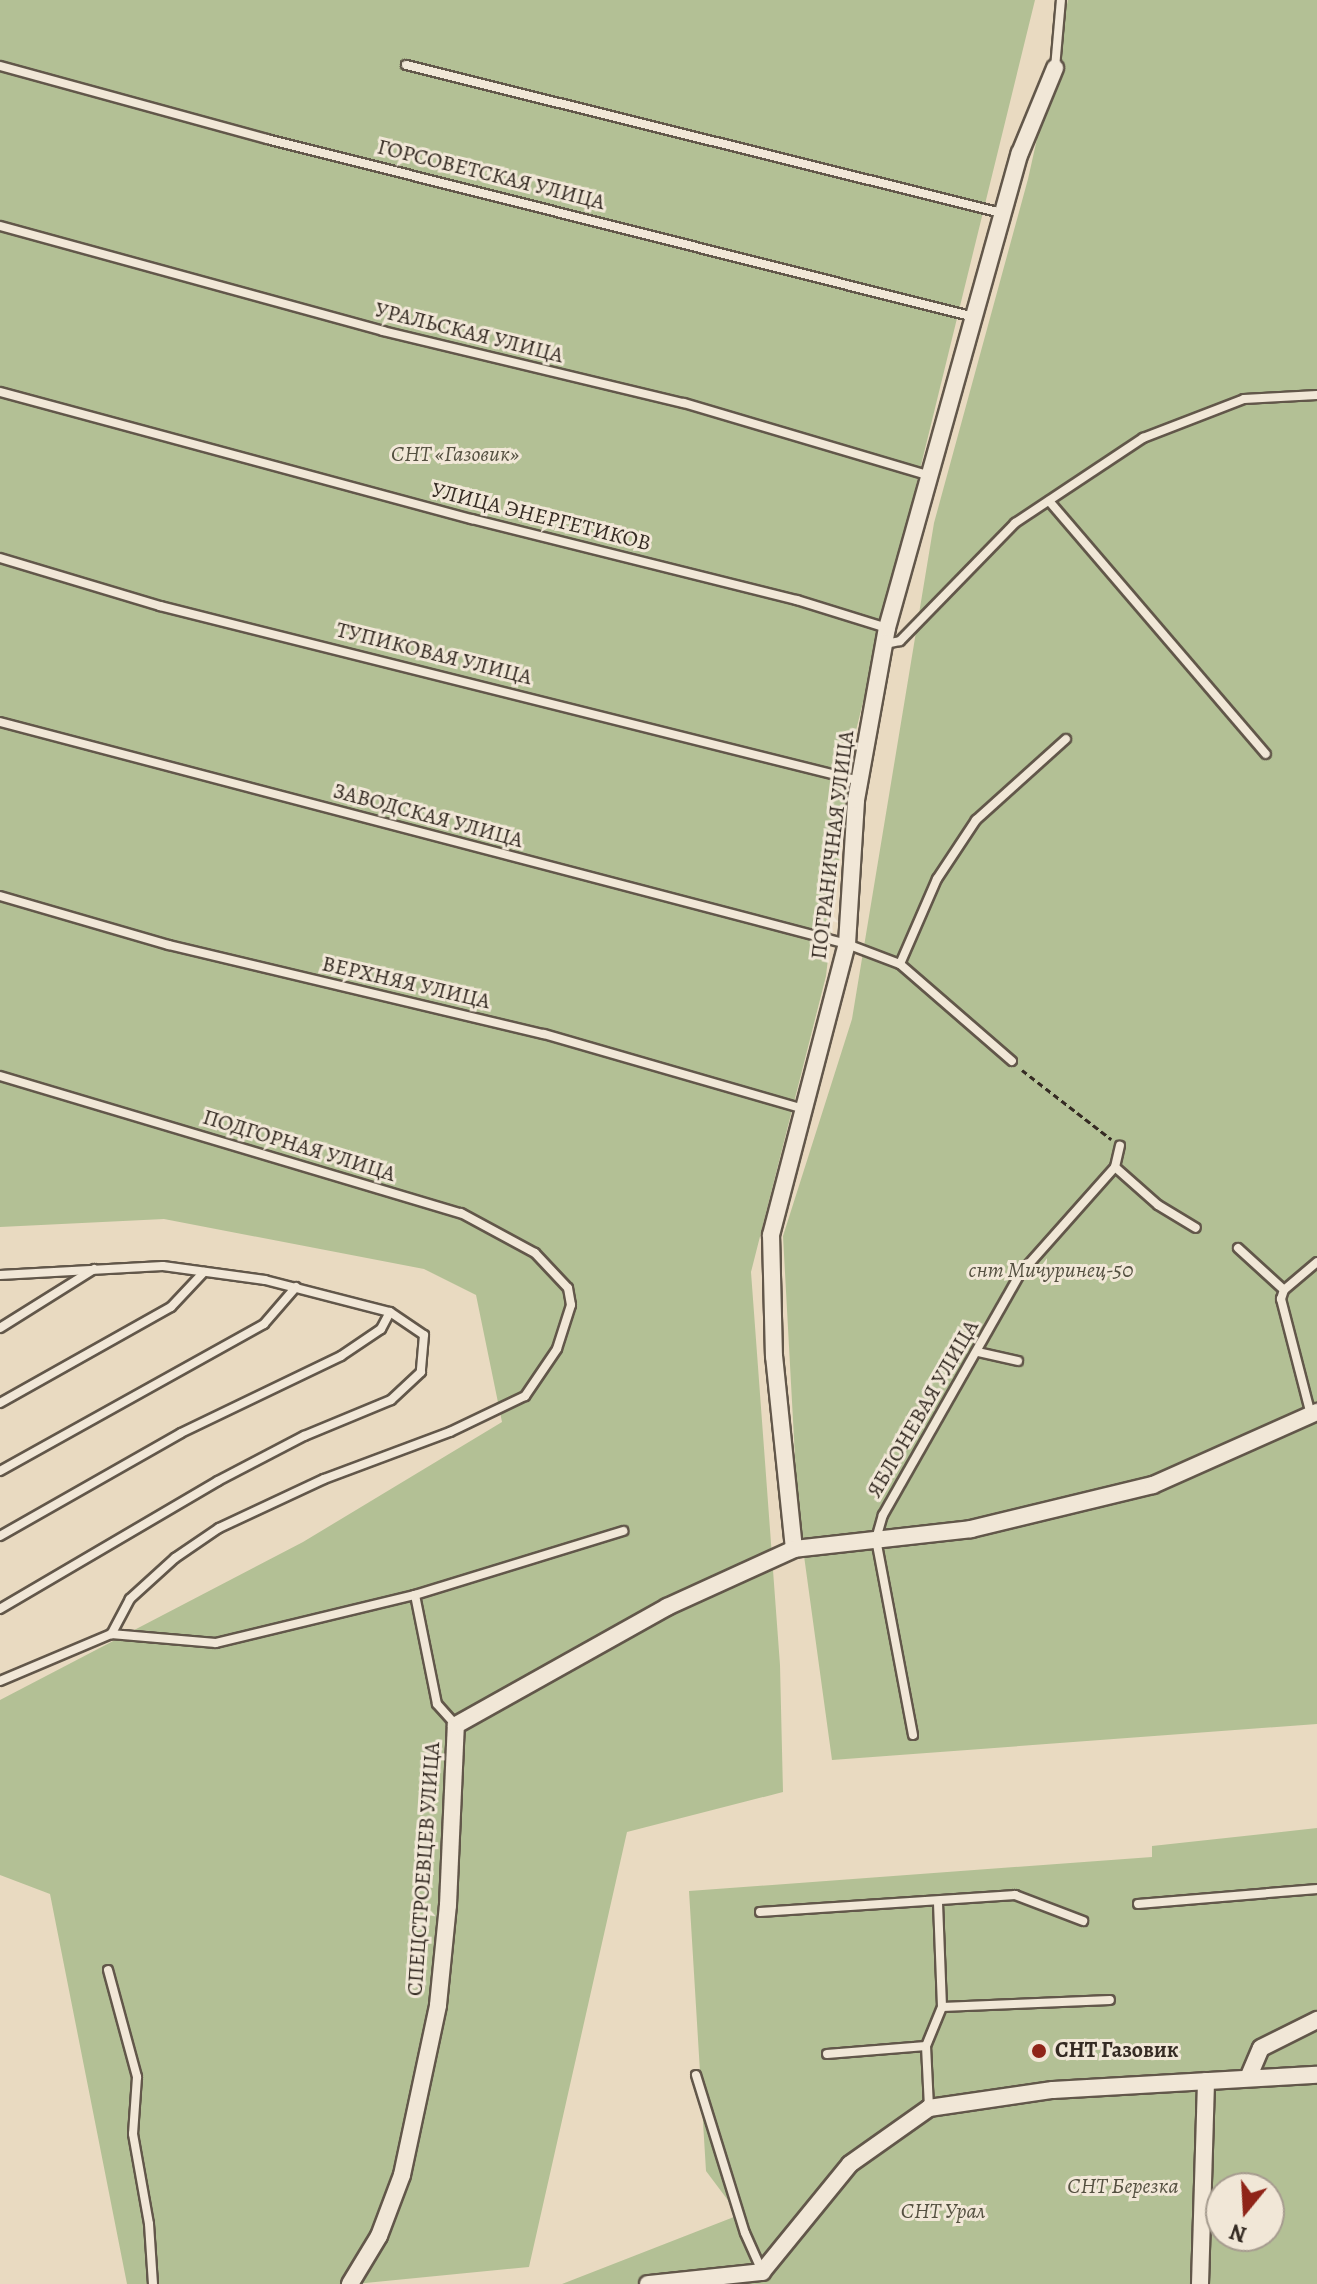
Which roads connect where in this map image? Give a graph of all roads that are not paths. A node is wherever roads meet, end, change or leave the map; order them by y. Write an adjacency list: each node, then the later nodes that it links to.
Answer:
1 (1061, 0): 4 (lane)
2 (406, 65): 5 (lane)
3 (0, 66): 7 (lane, ГОРСОВЕТСКАЯ УЛИЦА)
4 (1055, 68): 5 (street, ПОГРАНИЧНАЯ УЛИЦА)
5 (1002, 213): 7 (street, ПОГРАНИЧНАЯ УЛИЦА)
6 (0, 226): 10 (lane, УРАЛЬСКАЯ УЛИЦА)
7 (974, 317): 10 (street, ПОГРАНИЧНАЯ УЛИЦА)
8 (0, 392): 13 (lane, УЛИЦА ЭНЕРГЕТИКОВ)
9 (1317, 395): 11 (lane)
10 (930, 476): 13 (street, ПОГРАНИЧНАЯ УЛИЦА)
11 (1049, 501): 13 (lane); 16 (lane)
12 (0, 558): 17 (lane, ТУПИКОВАЯ УЛИЦА)
13 (886, 636): 17 (street, ПОГРАНИЧНАЯ УЛИЦА)
14 (0, 722): 19 (lane, ЗАВОДСКАЯ УЛИЦА)
15 (1066, 739): 20 (lane)
16 (1266, 754)
17 (860, 781): 19 (street, ПОГРАНИЧНАЯ УЛИЦА)
18 (0, 896): 23 (lane, ВЕРХНЯЯ УЛИЦА)
19 (847, 944): 20 (lane, ЗАВОДСКАЯ УЛИЦА); 23 (street, ПОГРАНИЧНАЯ УЛИЦА)
20 (900, 964): 21 (lane)
21 (1012, 1061)
22 (0, 1076): 47 (lane, ПОДГОРНАЯ УЛИЦА)
23 (804, 1109): 44 (street, ПОГРАНИЧНАЯ УЛИЦА)
24 (1120, 1146): 25 (lane, ЯБЛОНЕВАЯ УЛИЦА)
25 (1115, 1167): 26 (lane); 36 (lane, ЯБЛОНЕВАЯ УЛИЦА)
26 (1196, 1228)
27 (1238, 1248): 33 (lane)
28 (1317, 1262): 33 (lane)
29 (95, 1268): 30 (lane); 31 (lane); 35 (lane)
30 (204, 1272): 32 (lane); 38 (lane)
31 (0, 1275)
32 (296, 1287): 34 (lane); 40 (lane)
33 (1284, 1290): 39 (lane)
34 (390, 1312): 42 (lane); 46 (lane)
35 (0, 1328)
36 (978, 1352): 37 (lane); 43 (lane, ЯБЛОНЕВАЯ УЛИЦА)
37 (1018, 1361)
38 (0, 1403)
39 (1314, 1414): 43 (street, СПЕЦСТРОЕВЦЕВ УЛИЦА)
40 (0, 1471)
41 (623, 1531): 45 (lane)
42 (0, 1536)
43 (876, 1539): 44 (street, СПЕЦСТРОЕВЦЕВ УЛИЦА); 50 (lane)
44 (794, 1549): 49 (street, СПЕЦСТРОЕВЦЕВ УЛИЦА)
45 (415, 1595): 47 (lane); 49 (lane)
46 (0, 1609)
47 (111, 1634): 48 (lane)
48 (0, 1681)
49 (456, 1725): 69 (street, СПЕЦСТРОЕВЦЕВ УЛИЦА)
50 (913, 1735)
51 (1317, 1889): 53 (lane)
52 (938, 1904): 54 (lane); 55 (lane); 58 (lane)
53 (1138, 1904)
54 (760, 1912)
55 (1083, 1921)
56 (108, 1970): 68 (lane)
57 (1110, 2000): 58 (lane)
58 (942, 2007): 60 (lane)
59 (1317, 2020): 64 (street)
60 (926, 2046): 61 (lane); 66 (lane)
61 (827, 2054)
62 (696, 2075): 67 (lane)
63 (1317, 2075): 64 (street)
64 (1249, 2076): 65 (street)
65 (1206, 2081): 66 (street); 71 (street)
66 (929, 2108): 67 (street)
67 (762, 2278): 70 (street)
68 (153, 2284)
69 (350, 2284)
70 (648, 2284)
71 (1200, 2284)

